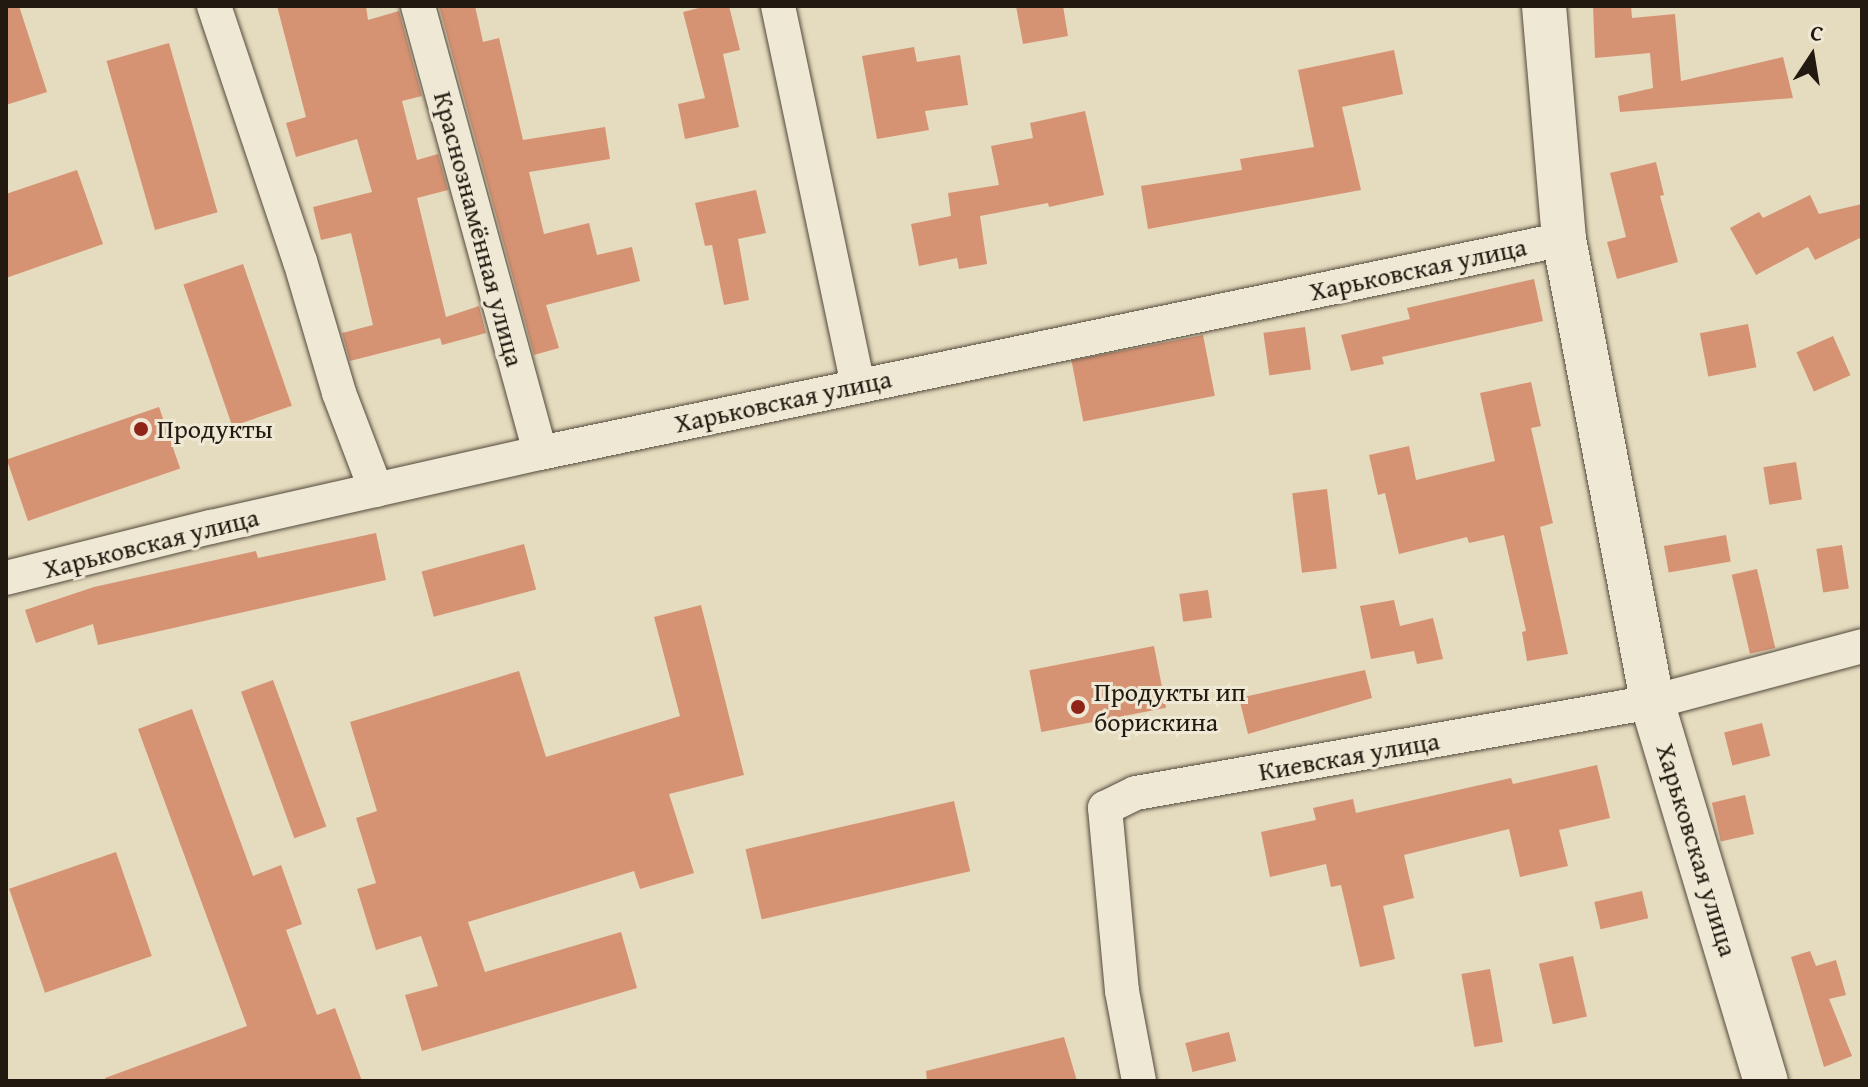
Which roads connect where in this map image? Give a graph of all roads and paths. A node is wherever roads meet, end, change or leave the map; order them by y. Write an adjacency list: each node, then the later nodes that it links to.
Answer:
1 (214, 6): 8 (street)
2 (418, 6): 7 (street, Краснознамённая улица)
3 (778, 6): 6 (street)
4 (1544, 6): 5 (street, Харьковская улица)
5 (1564, 239): 6 (street, Харьковская улица); 11 (street, Харьковская улица)
6 (858, 385): 7 (street, Харьковская улица)
7 (540, 453): 8 (street, Харьковская улица)
8 (376, 490): 9 (street, Харьковская улица)
9 (6, 578)
10 (1862, 646): 11 (street, Киевская улица)
11 (1652, 702): 12 (street, Киевская улица); 13 (street, Харьковская улица)
12 (1139, 1081)
13 (1766, 1081)

